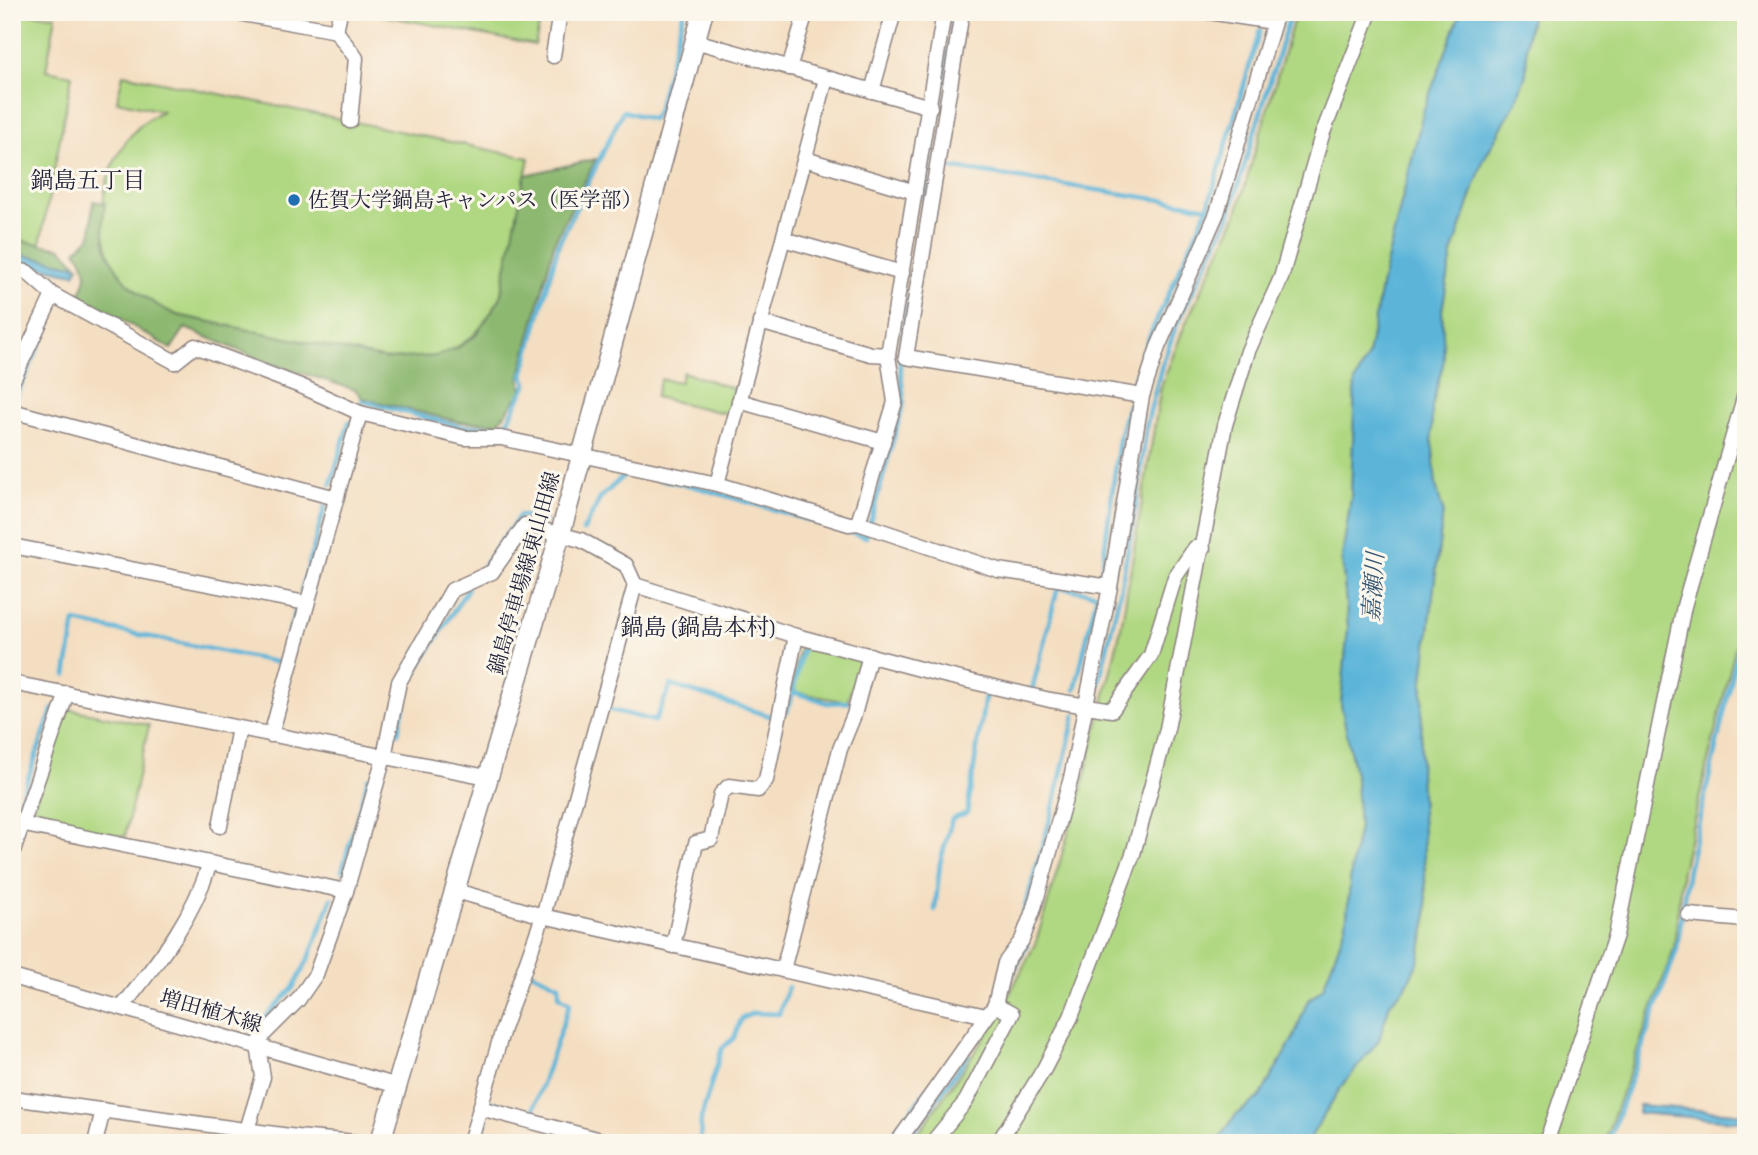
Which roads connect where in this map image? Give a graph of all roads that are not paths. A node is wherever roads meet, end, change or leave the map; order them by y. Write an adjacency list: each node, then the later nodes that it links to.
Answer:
1 (232, 12): 12 (street)
2 (340, 12): 12 (street)
3 (560, 12): 14 (street)
4 (703, 12): 13 (main road, 鍋島停車場線東山田線)
5 (806, 12): 15 (street)
6 (894, 12): 17 (street)
7 (944, 12): 18 (street)
8 (962, 12): 30 (street)
9 (1209, 12): 11 (street)
10 (1370, 12): 41 (street)
11 (1275, 17): 30 (street)
12 (337, 31): 19 (street)
13 (695, 41): 15 (street); 35 (main road, 鍋島停車場線東山田線)
14 (552, 56)
15 (789, 68): 16 (street)
16 (827, 79): 17 (street); 20 (street)
17 (872, 91): 18 (street)
18 (930, 107): 21 (street)
19 (350, 121)
20 (805, 159): 21 (street); 22 (street)
21 (915, 192): 24 (street)
22 (783, 239): 24 (street); 26 (street)
23 (12, 269): 25 (street)
24 (902, 273): 27 (street)
25 (53, 295): 28 (street); 33 (street)
26 (760, 322): 27 (street); 31 (street)
27 (888, 355): 34 (street)
28 (12, 382)
29 (1746, 391): 82 (street)
30 (1142, 396): 43 (street)
31 (739, 401): 34 (street); 36 (street)
32 (12, 411): 37 (street)
33 (360, 412): 35 (street); 37 (street)
34 (883, 442): 38 (street)
35 (581, 457): 36 (street); 39 (main road, 鍋島停車場線東山田線)
36 (717, 484): 38 (street)
37 (336, 498): 44 (street)
38 (858, 523): 43 (street)
39 (561, 535): 42 (street); 52 (street); 53 (main road, 鍋島停車場線東山田線)
40 (12, 546): 44 (street)
41 (1203, 548): 49 (street); 81 (street)
42 (635, 585): 45 (street); 61 (street)
43 (1110, 587): 49 (street)
44 (306, 603): 51 (street)
45 (796, 636): 46 (street); 63 (street)
46 (870, 655): 49 (street); 64 (street)
47 (12, 683): 48 (street)
48 (66, 693): 50 (street); 54 (street)
49 (1093, 708): 67 (street)
50 (239, 728): 51 (street); 55 (street)
51 (271, 735): 52 (street)
52 (384, 757): 53 (street); 58 (street)
53 (487, 777): 59 (main road, 鍋島停車場線東山田線)
54 (20, 824): 56 (street); 57 (street)
55 (220, 826)
56 (12, 854)
57 (210, 863): 58 (street); 66 (street)
58 (346, 891): 68 (street)
59 (456, 891): 61 (street); 69 (main road, 鍋島停車場線東山田線)
60 (1689, 915): 62 (street)
61 (538, 919): 63 (street); 71 (street)
62 (1746, 920)
63 (673, 946): 64 (street)
64 (783, 970): 67 (street)
65 (12, 977): 66 (street, 増田植木線)
66 (122, 1007): 68 (street, 増田植木線)
67 (995, 1011): 79 (street); 80 (street)
68 (258, 1045): 69 (street, 増田植木線); 73 (street)
69 (398, 1086): 76 (main road, 鍋島停車場線東山田線)
70 (12, 1098): 72 (street)
71 (480, 1108): 77 (street); 78 (street)
72 (103, 1110): 73 (street); 74 (street)
73 (242, 1133): 75 (street)
74 (95, 1143)
75 (368, 1143)
76 (380, 1143)
77 (470, 1143)
78 (612, 1143)
79 (897, 1143)
80 (932, 1143)
81 (998, 1143)
82 (1546, 1143)

